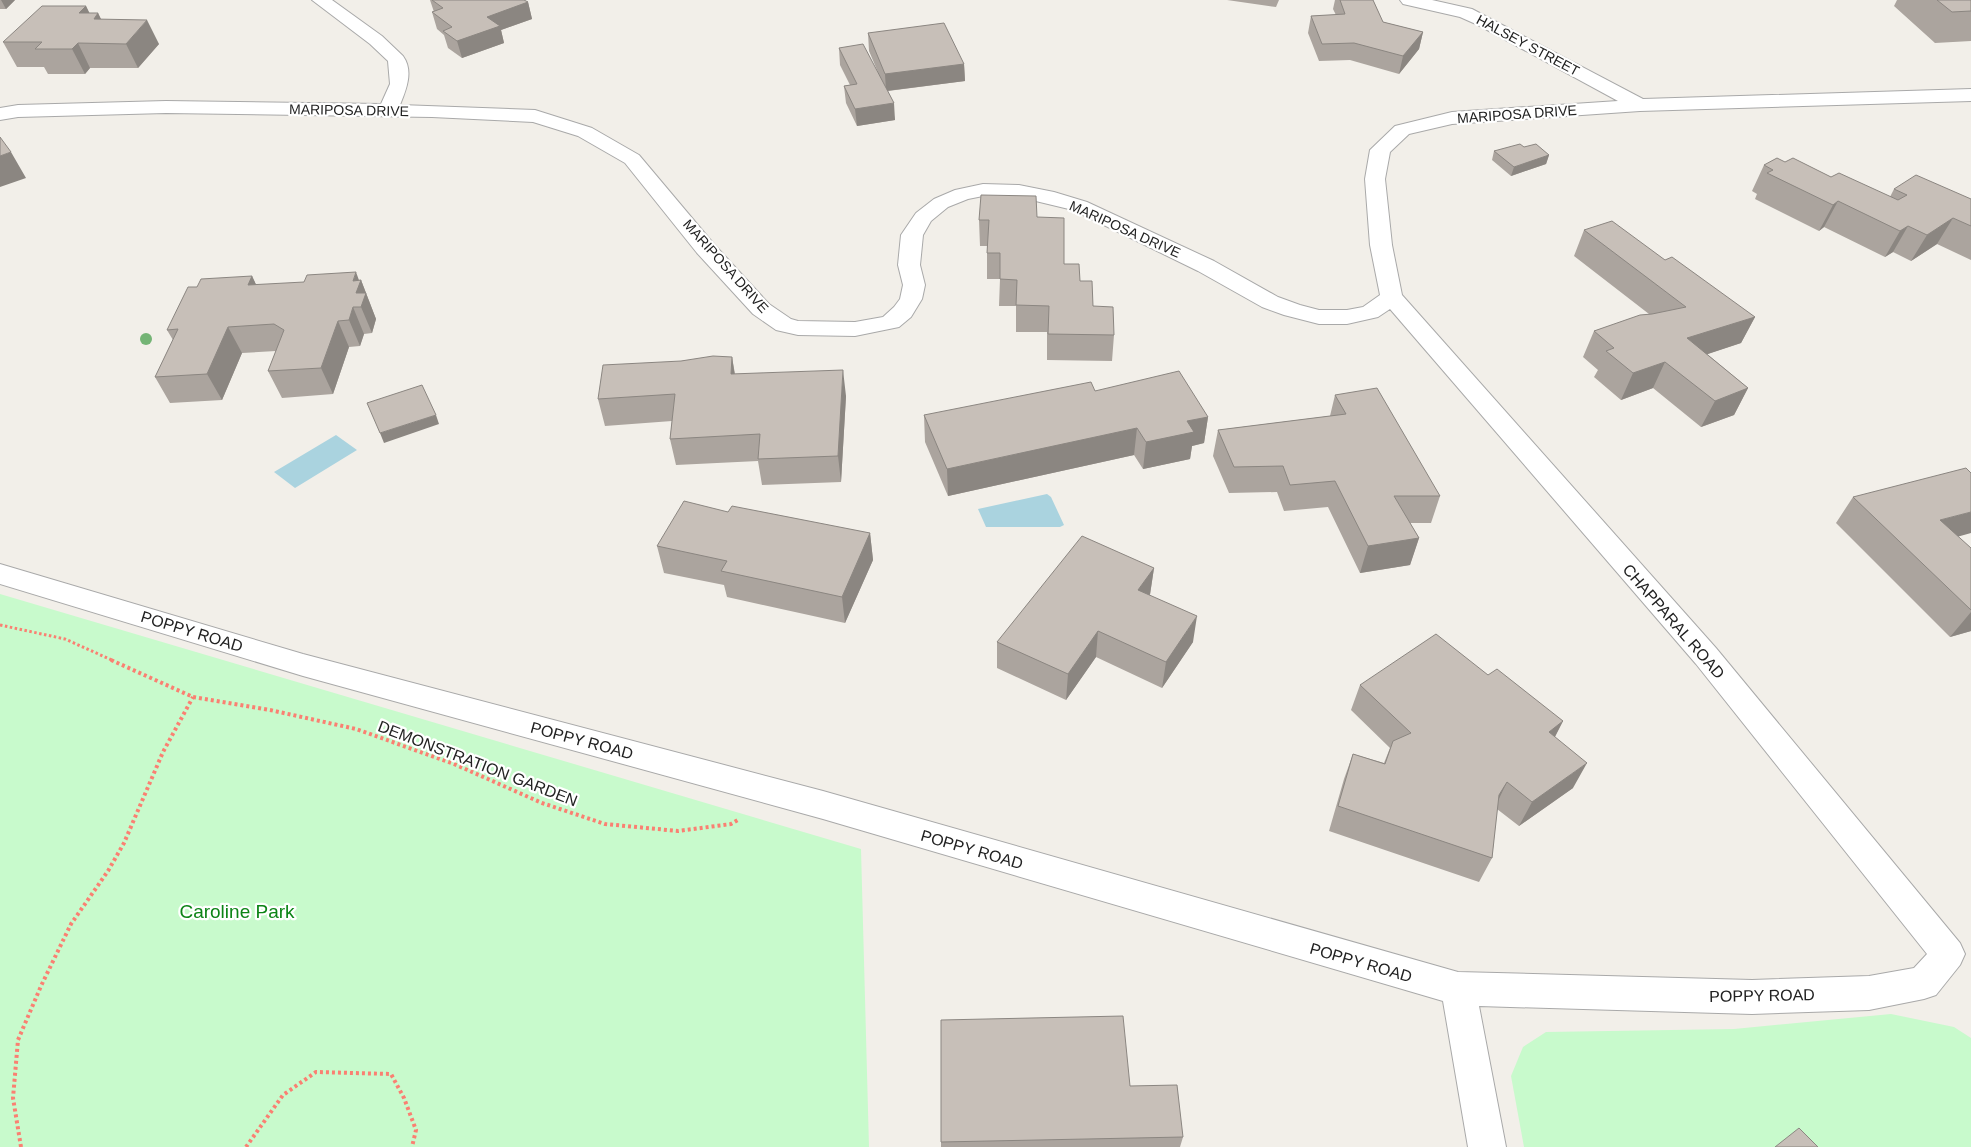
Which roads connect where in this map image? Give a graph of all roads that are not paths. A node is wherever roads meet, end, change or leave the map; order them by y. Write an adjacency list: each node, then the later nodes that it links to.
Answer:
1 (321, 0): 5 (street)
2 (1409, 0): 4 (street, HALSEY STREET)
3 (1971, 95): 4 (street, MARIPOSA DRIVE)
4 (1640, 105): 7 (street, MARIPOSA DRIVE)
5 (388, 110): 6 (street, MARIPOSA DRIVE); 7 (street, MARIPOSA DRIVE)
6 (0, 114)
7 (1391, 296): 9 (street, CHAPPARAL ROAD)
8 (0, 574): 10 (street, POPPY ROAD)
9 (1948, 954): 10 (street, POPPY ROAD)
10 (1458, 989): 11 (street)
11 (1487, 1147)

